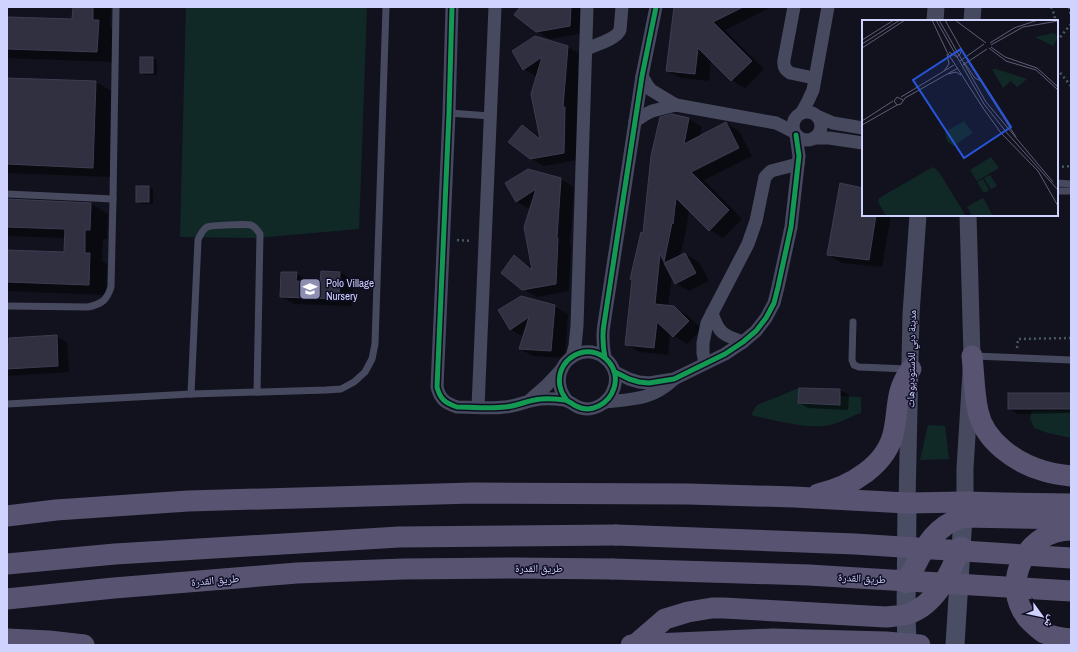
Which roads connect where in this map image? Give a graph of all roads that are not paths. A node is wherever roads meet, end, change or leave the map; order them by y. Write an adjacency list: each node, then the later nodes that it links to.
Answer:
1 (116, 7): 36 (lane)
2 (386, 7): 52 (lane)
3 (452, 7): 18 (street)
4 (495, 7): 21 (street)
5 (587, 7): 14 (street)
6 (622, 7): 14 (street)
7 (656, 7): 15 (street)
8 (794, 7): 16 (street)
9 (828, 7): 16 (street)
10 (936, 7): 12 (street)
11 (973, 7): 13 (street)
12 (935, 20)
13 (972, 20)
14 (586, 49): 44 (street)
15 (642, 76): 17 (street); 22 (street)
16 (814, 84): 19 (street); 20 (street)
17 (676, 105): 22 (street); 23 (street)
18 (449, 113): 21 (lane); 58 (street)
19 (799, 114): 20 (street); 23 (street); 26 (street)
20 (817, 115): 24 (street); 27 (street)
21 (490, 116): 58 (street)
22 (635, 121): 45 (street)
23 (776, 123): 26 (street)
24 (848, 126): 25 (street); 28 (street)
25 (862, 128)
26 (795, 134): 27 (street); 30 (street)
27 (813, 139): 28 (street); 30 (street)
28 (847, 141): 29 (street)
29 (862, 143)
30 (798, 164): 40 (street); 42 (street)
31 (1058, 184): 32 (lane)
32 (1071, 184)
33 (1058, 191): 34 (lane)
34 (1071, 191)
35 (7, 194): 36 (lane)
36 (113, 199): 39 (lane)
37 (918, 216): 49 (street, مدينة دبي للاستوديوهات)
38 (968, 216): 43 (street)
39 (7, 306)
40 (712, 313): 42 (street); 47 (street)
41 (853, 322): 49 (lane)
42 (743, 342): 47 (street)
43 (972, 356): 46 (lane); 59 (main road); 63 (street)
44 (572, 357): 45 (street); 48 (street)
45 (605, 358): 50 (street)
46 (1071, 360)
47 (705, 363): 51 (street)
48 (562, 369): 54 (street); 55 (street)
49 (911, 369): 60 (main road); 61 (street, مدينة دبي للاستوديوهات)
50 (614, 372): 51 (street); 56 (street)
51 (674, 379): 56 (street)
52 (257, 392): 53 (lane); 53 (lane)
53 (191, 394): 57 (lane)
54 (530, 400): 55 (street); 58 (street)
55 (567, 401): 56 (street)
56 (605, 402)
57 (7, 404)
58 (478, 407)
59 (1071, 476)
60 (794, 497): 61 (main road); 64 (main road)
61 (907, 503): 63 (main road); 72 (main road)
62 (1071, 504): 63 (main road)
63 (964, 510): 65 (main road); 67 (main road); 72 (main road)
64 (7, 516)
65 (1071, 519)
66 (1071, 530): 77 (main road)
67 (960, 547): 75 (main road); 82 (main road)
68 (7, 550): 69 (main road)
69 (115, 554): 70 (main road, bridge); 71 (main road)
70 (1071, 558)
71 (7, 564)
72 (906, 583): 75 (main road)
73 (1071, 591): 74 (main road, طريق القدرة, bridge)
74 (7, 599)
75 (906, 615): 80 (main road); 81 (main road)
76 (7, 639): 79 (main road)
77 (1071, 640)
78 (778, 642): 80 (main road); 81 (main road)
79 (84, 645)
80 (633, 645)
81 (911, 645)
82 (955, 645)

